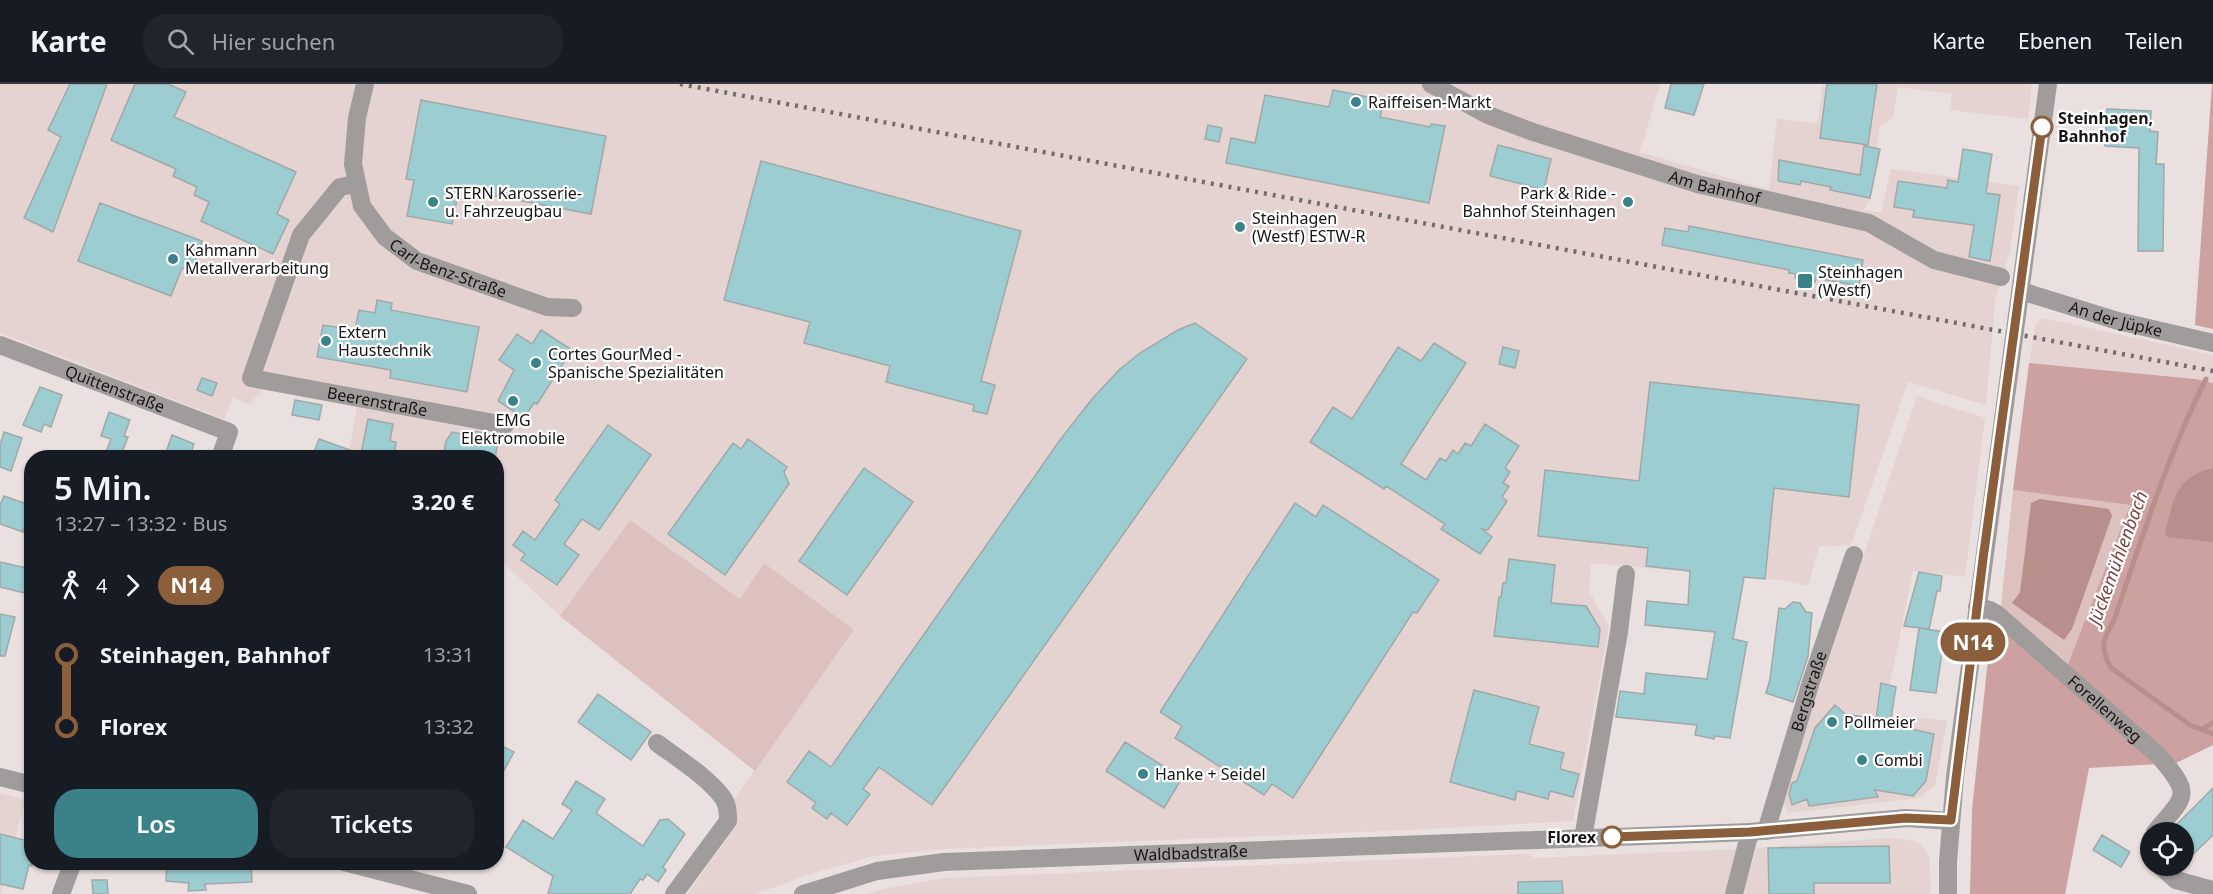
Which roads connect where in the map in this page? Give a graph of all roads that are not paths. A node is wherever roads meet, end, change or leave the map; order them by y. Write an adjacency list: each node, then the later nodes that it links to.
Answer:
1 (365, 84): 4 (street, Carl-Benz-Straße)
2 (1431, 84): 5 (street, Am Bahnhof)
3 (2048, 84): 6 (street)
4 (356, 184): 7 (street, Carl-Benz-Straße); 10 (street, Beerenstraße)
5 (2001, 277)
6 (2021, 291): 8 (street, An der Jüpke); 14 (street)
7 (573, 308)
8 (2207, 342)
9 (0, 345): 11 (street, Quittenstraße)
10 (505, 424)
11 (223, 450)
12 (1854, 555): 20 (street, Bergstraße)
13 (1626, 574): 21 (street)
14 (1977, 608): 18 (street); 19 (street, Forellenweg)
15 (657, 743): 29 (street)
16 (0, 777): 17 (street)
17 (24, 783)
18 (1951, 820): 20 (street, Waldbadstraße); 32 (street)
19 (2163, 822)
20 (1758, 831): 21 (street, Waldbadstraße); 31 (street, Bergstraße)
21 (1582, 838): 30 (street, Waldbadstraße)
22 (70, 870): 27 (street)
23 (365, 870): 25 (street)
24 (2171, 876): 26 (street)
25 (406, 886): 28 (street)
26 (2213, 890)
27 (61, 894)
28 (468, 894)
29 (674, 894)
30 (803, 894)
31 (1734, 894)
32 (1948, 894)

